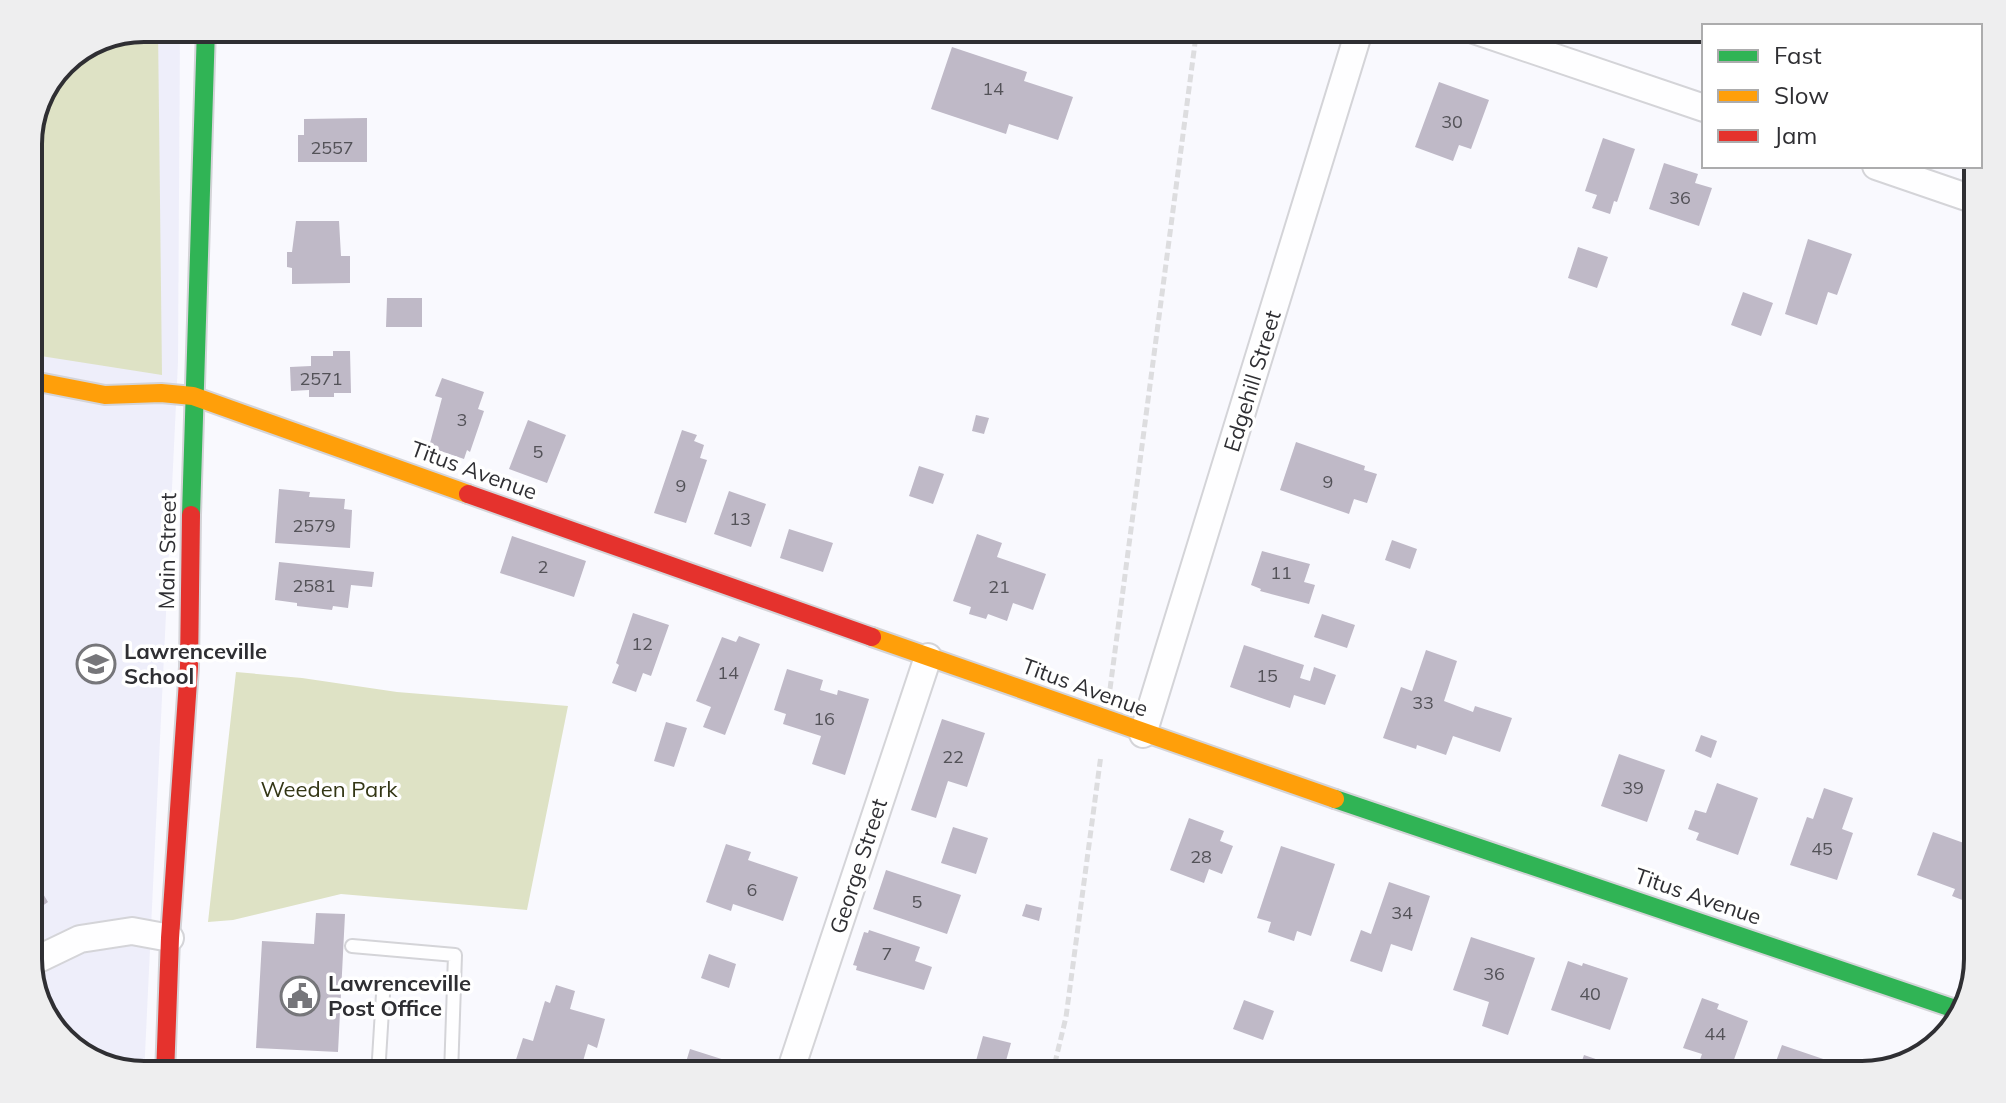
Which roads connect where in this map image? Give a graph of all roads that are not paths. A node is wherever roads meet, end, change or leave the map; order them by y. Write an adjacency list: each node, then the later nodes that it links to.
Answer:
1 (206, 42): 8 (main road, Main Street)
2 (1356, 42): 10 (street, Edgehill Street)
3 (1509, 42): 4 (street)
4 (1702, 107)
5 (1882, 168): 6 (street)
6 (1964, 196)
7 (42, 383): 8 (main road, Titus Avenue)
8 (193, 396): 9 (main road, Titus Avenue); 11 (main road, Main Street)
9 (928, 657): 10 (main road, Titus Avenue); 19 (street, George Street)
10 (1143, 734): 15 (main road, Titus Avenue)
11 (170, 938): 13 (street); 16 (main road, Main Street)
12 (352, 946): 18 (lane)
13 (42, 957)
14 (383, 994): 17 (lane)
15 (1951, 1008)
16 (166, 1061)
17 (379, 1061)
18 (451, 1061)
19 (794, 1061)

